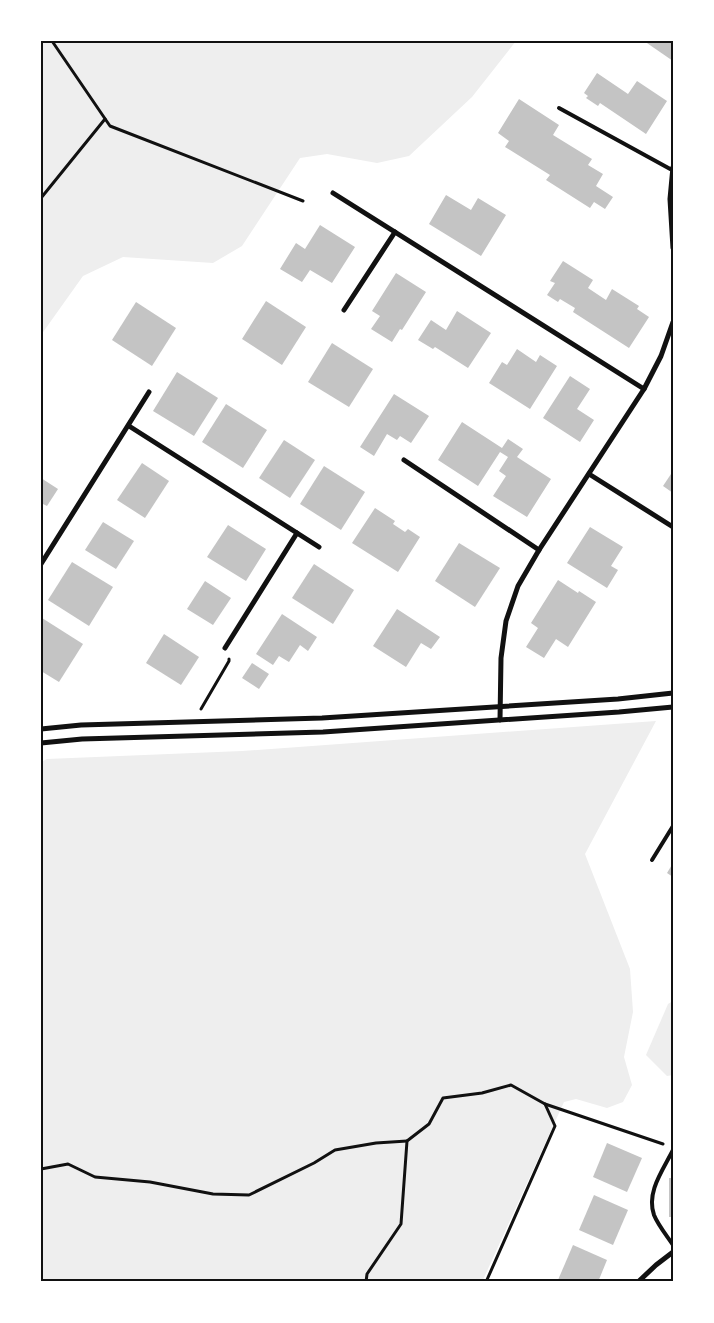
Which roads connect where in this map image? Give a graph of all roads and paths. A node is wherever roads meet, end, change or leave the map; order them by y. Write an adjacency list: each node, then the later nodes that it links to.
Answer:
1 (52, 41): 3 (path)
2 (559, 108): 4 (lane)
3 (105, 119): 6 (path); 7 (path)
4 (672, 168): 9 (street)
5 (333, 193): 8 (street)
6 (41, 198)
7 (303, 201)
8 (395, 232): 10 (street); 12 (street)
9 (673, 248)
10 (344, 310)
11 (673, 322): 12 (street)
12 (644, 389): 16 (street)
13 (149, 392): 14 (street)
14 (129, 426): 18 (street); 21 (street)
15 (404, 460): 20 (street)
16 (589, 474): 17 (street); 20 (street)
17 (673, 527)
18 (297, 533): 19 (street); 22 (street)
19 (319, 547)
20 (539, 550): 24 (street)
21 (41, 564)
22 (225, 648): 27 (path)
23 (673, 693): 24 (street)
24 (500, 707): 26 (street); 27 (street)
25 (673, 707): 26 (street)
26 (500, 720): 29 (street)
27 (195, 721): 28 (street)
28 (41, 729)
29 (41, 743)
30 (673, 826): 31 (lane)
31 (652, 860)
32 (545, 1104): 33 (path); 34 (path); 40 (path)
33 (407, 1141): 36 (path); 39 (path)
34 (664, 1144)
35 (673, 1150): 37 (lane)
36 (41, 1168)
37 (673, 1245)
38 (673, 1252): 41 (street)
39 (366, 1282)
40 (486, 1282)
41 (638, 1282)

